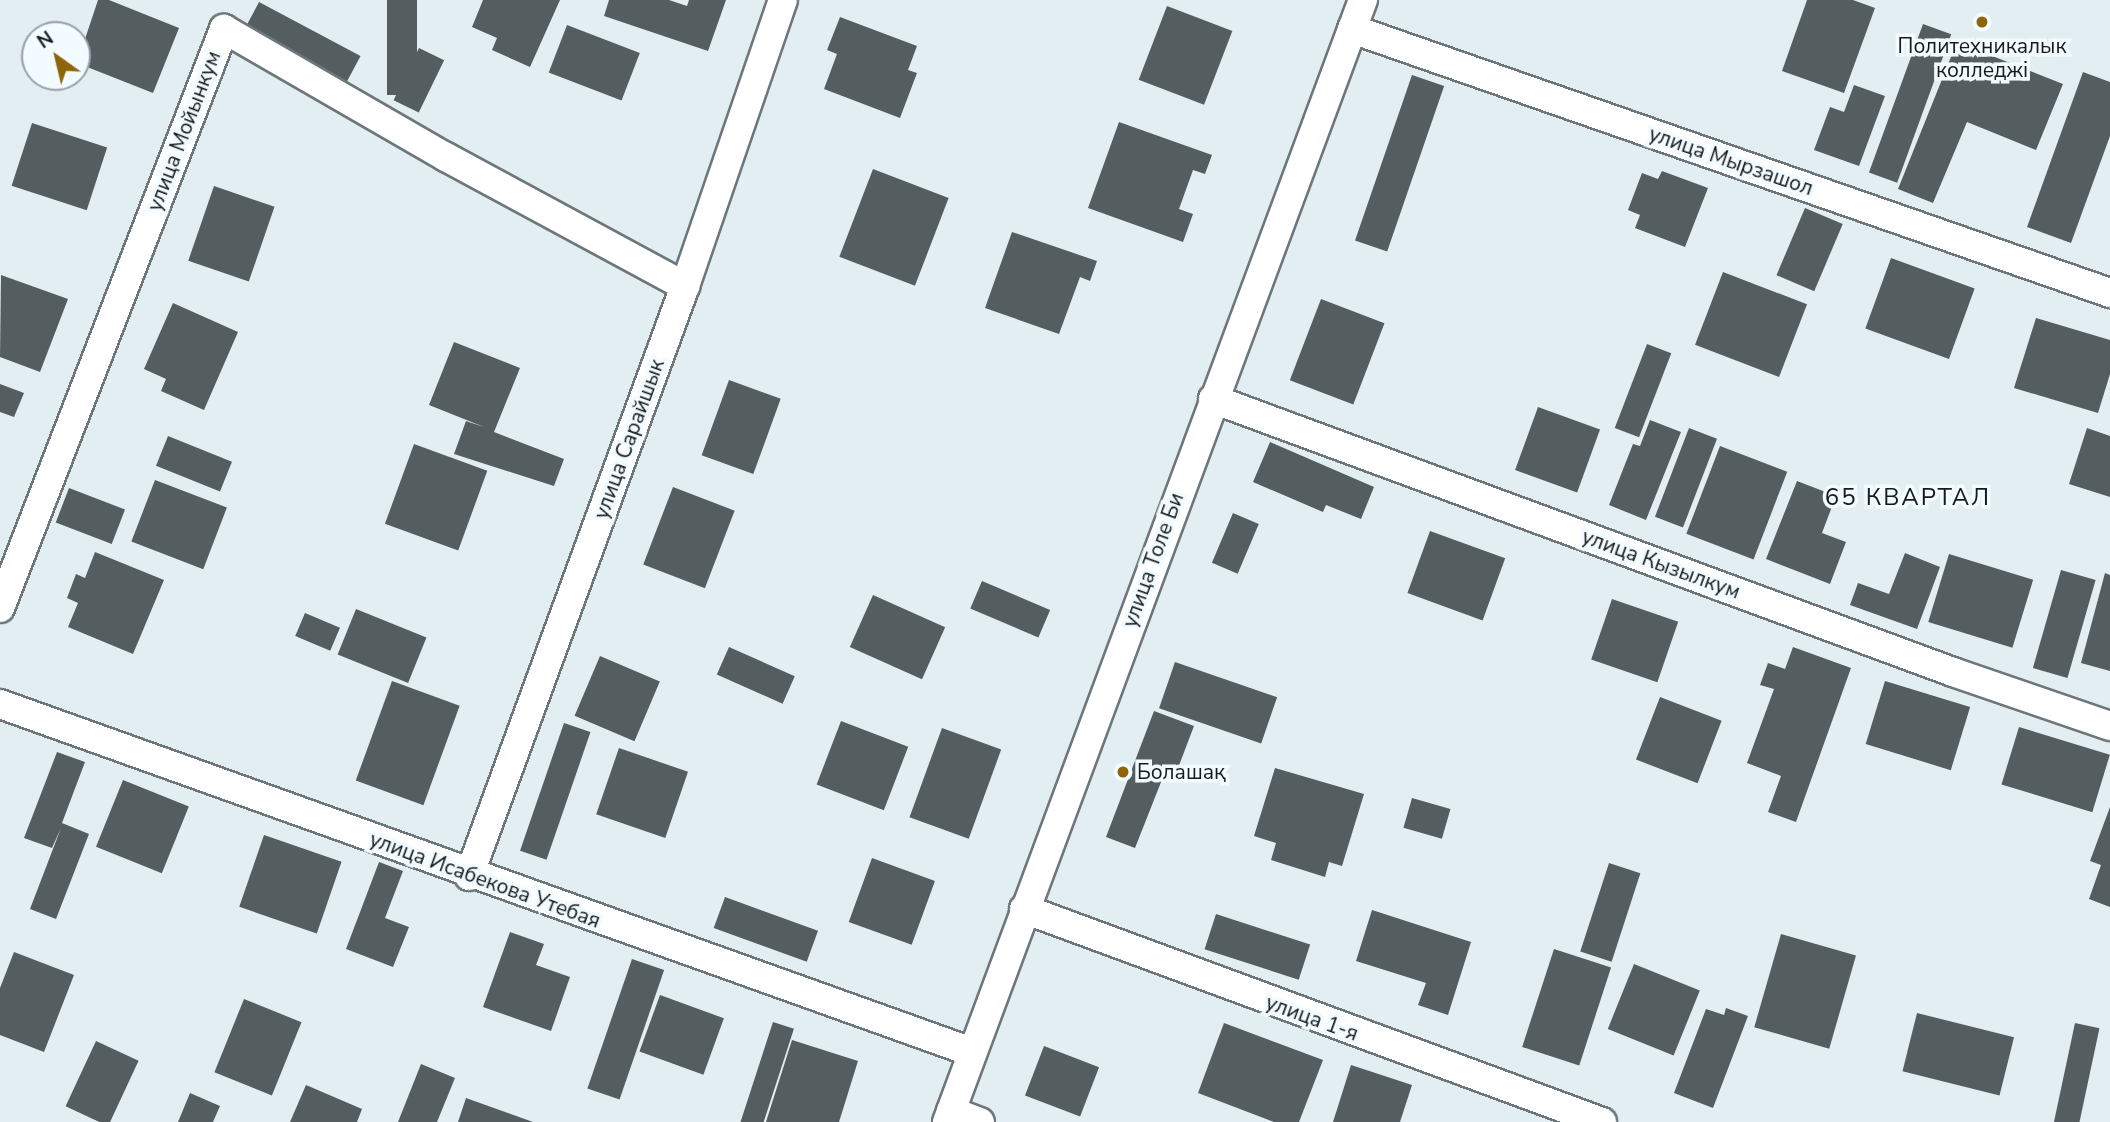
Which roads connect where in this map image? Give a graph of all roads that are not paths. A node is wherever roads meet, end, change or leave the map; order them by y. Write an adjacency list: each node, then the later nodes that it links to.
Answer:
1 (783, 0): 4 (street, улица Сарайшык)
2 (1363, 0): 3 (street, улица Толе Би)
3 (1352, 29): 5 (street, улица Мырзашол); 6 (street, улица Толе Би)
4 (685, 286): 7 (street, улица Мойынкум); 10 (street, улица Сарайшык)
5 (2110, 293)
6 (1213, 399): 9 (street, улица Кызылкум); 11 (street, улица Толе Би)
7 (0, 608)
8 (0, 704): 10 (street, улица Исабекова Утебая)
9 (2110, 726)
10 (469, 876): 12 (street, улица Исабекова Утебая)
11 (1024, 909): 12 (street, улица Толе Би); 15 (street, улица 1-я)
12 (972, 1052): 13 (street, улица Толе Би)
13 (949, 1116): 14 (street)
14 (980, 1122)
15 (1602, 1122)

